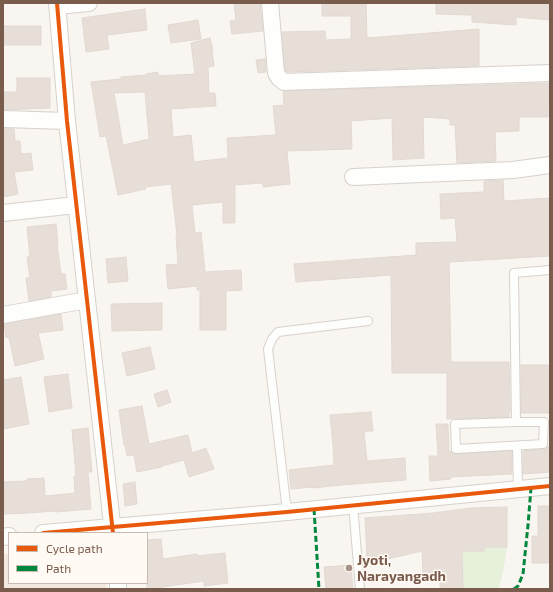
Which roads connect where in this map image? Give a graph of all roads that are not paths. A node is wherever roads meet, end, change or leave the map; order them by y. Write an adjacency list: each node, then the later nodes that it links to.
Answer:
1 (89, 3): 3 (street)
2 (270, 3): 4 (street)
3 (57, 4): 6 (street)
4 (550, 73)
5 (3, 119): 6 (street)
6 (67, 121): 9 (street)
7 (550, 166): 8 (street)
8 (353, 177)
9 (76, 205): 10 (street); 12 (street)
10 (3, 214)
11 (550, 270): 15 (lane)
12 (87, 300): 13 (street); 21 (street)
13 (3, 315)
14 (368, 322): 20 (lane)
15 (516, 422): 16 (lane); 16 (lane)
16 (517, 446): 18 (lane)
17 (550, 486): 18 (street)
18 (518, 489): 19 (street)
19 (353, 505): 20 (street); 23 (lane)
20 (287, 512): 21 (street)
21 (112, 530): 22 (street)
22 (66, 532)
23 (360, 589)

